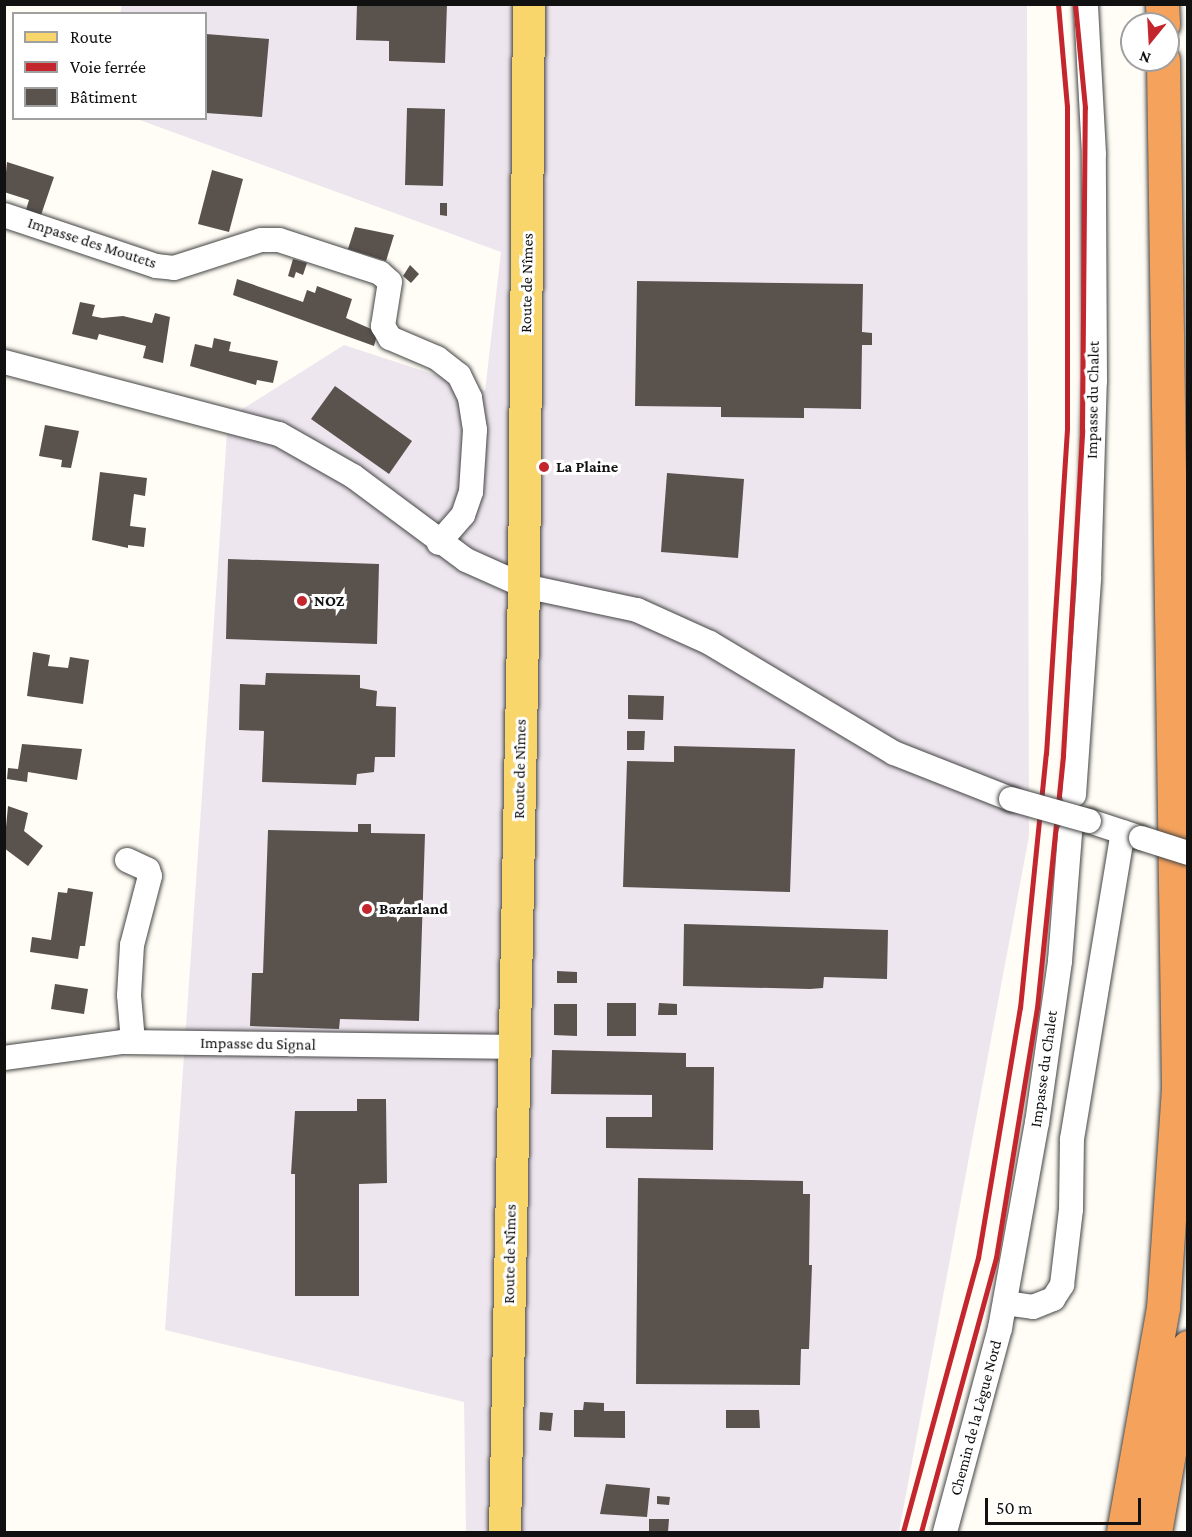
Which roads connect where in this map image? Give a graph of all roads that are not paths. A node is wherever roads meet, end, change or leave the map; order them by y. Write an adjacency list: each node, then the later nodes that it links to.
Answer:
1 (529, 4): 7 (main road, Route de Nîmes)
2 (1086, 4): 8 (street, Impasse du Chalet)
3 (1163, 72): 20 (highway)
4 (4, 215): 6 (street, Impasse des Moutets)
5 (4, 362): 6 (street)
6 (439, 543): 7 (street)
7 (524, 586): 9 (street, bridge); 14 (main road, Route de Nîmes)
8 (1074, 795)
9 (1079, 827): 10 (street); 16 (street, Impasse du Chalet)
10 (1132, 835): 11 (street, bridge); 16 (street)
11 (1188, 853)
12 (127, 860): 13 (street)
13 (133, 1042): 14 (street, Impasse du Signal); 15 (street, Impasse du Signal)
14 (513, 1047): 18 (main road, Route de Nîmes)
15 (4, 1058)
16 (1005, 1303): 19 (street, Chemin de la Lègue Nord)
17 (1188, 1347): 21 (highway)
18 (505, 1533)
19 (945, 1533)
20 (1123, 1533)
21 (1155, 1533)

